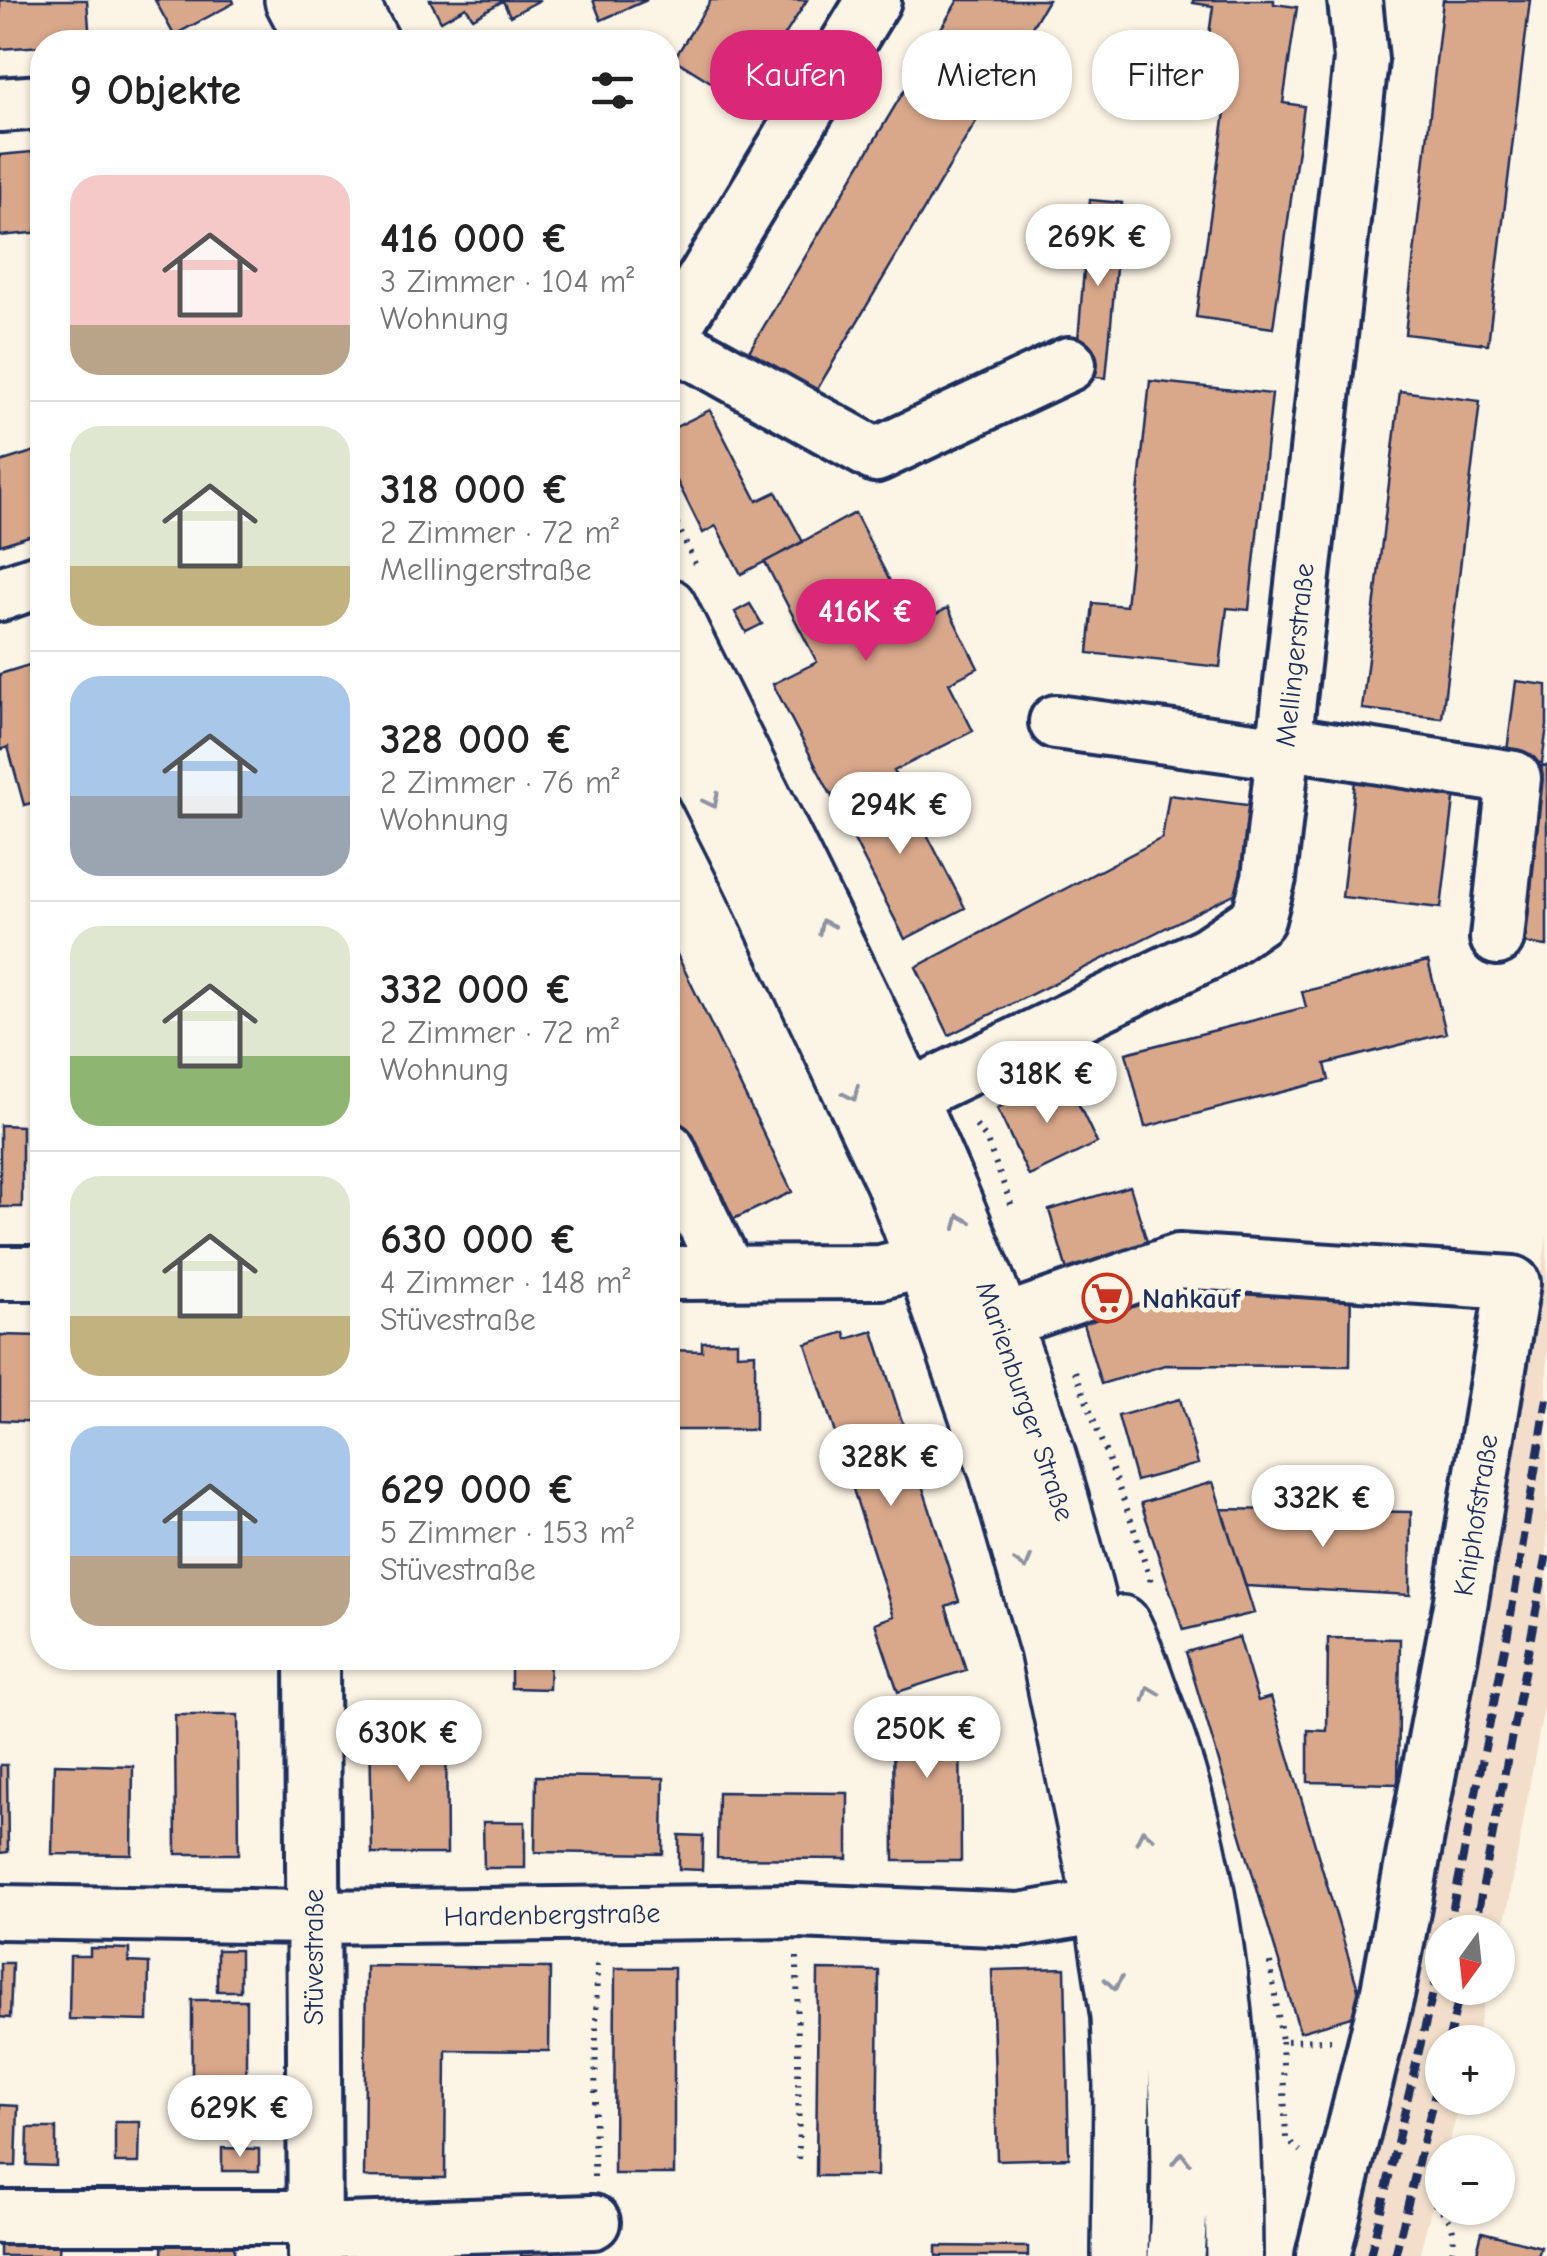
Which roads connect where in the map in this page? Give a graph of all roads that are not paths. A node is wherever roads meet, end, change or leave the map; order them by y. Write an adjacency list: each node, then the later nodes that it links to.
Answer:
1 (293, 0): 5 (main road)
2 (348, 0): 6 (main road)
3 (874, 0): 9 (street)
4 (1355, 0): 17 (street, Mellingerstraße)
5 (309, 30)
6 (364, 30)
7 (30, 103): 8 (street)
8 (0, 104)
9 (680, 318)
10 (680, 345): 11 (street)
11 (1069, 364)
12 (30, 584): 13 (street)
13 (0, 594)
14 (680, 629): 19 (main road, Marienburger Straße, one-way to 14)
15 (1056, 722): 17 (street)
16 (680, 737): 21 (main road, Marienburger Straße, one-way to 21)
17 (1283, 747): 18 (street); 19 (street, Mellingerstraße)
18 (1498, 938)
19 (924, 1090): 26 (main road, Marienburger Straße, one-way to 19)
20 (680, 1174): 25 (street)
21 (924, 1261): 25 (street); 29 (main road, Marienburger Straße, one-way to 29)
22 (0, 1273): 23 (street)
23 (30, 1273)
24 (680, 1273): 25 (street)
25 (728, 1273)
26 (1026, 1314): 27 (main road, Marienburger Straße); 39 (street, Kniphofstraße)
27 (1075, 1544): 37 (main road, Marienburger Straße, one-way to 27); 38 (main road, one-way to 27)
28 (312, 1670): 31 (street, Stüvestraße)
29 (1102, 1906): 31 (street, Hardenbergstraße); 36 (main road, Marienburger Straße, one-way to 36)
30 (0, 1912): 31 (street, Hardenbergstraße)
31 (313, 1917): 34 (street, Stüvestraße)
32 (0, 2217): 35 (street)
33 (594, 2222): 34 (street)
34 (315, 2235): 35 (street)
35 (78, 2236)
36 (1120, 2256)
37 (1176, 2256)
38 (1234, 2256)
39 (1322, 2256)

